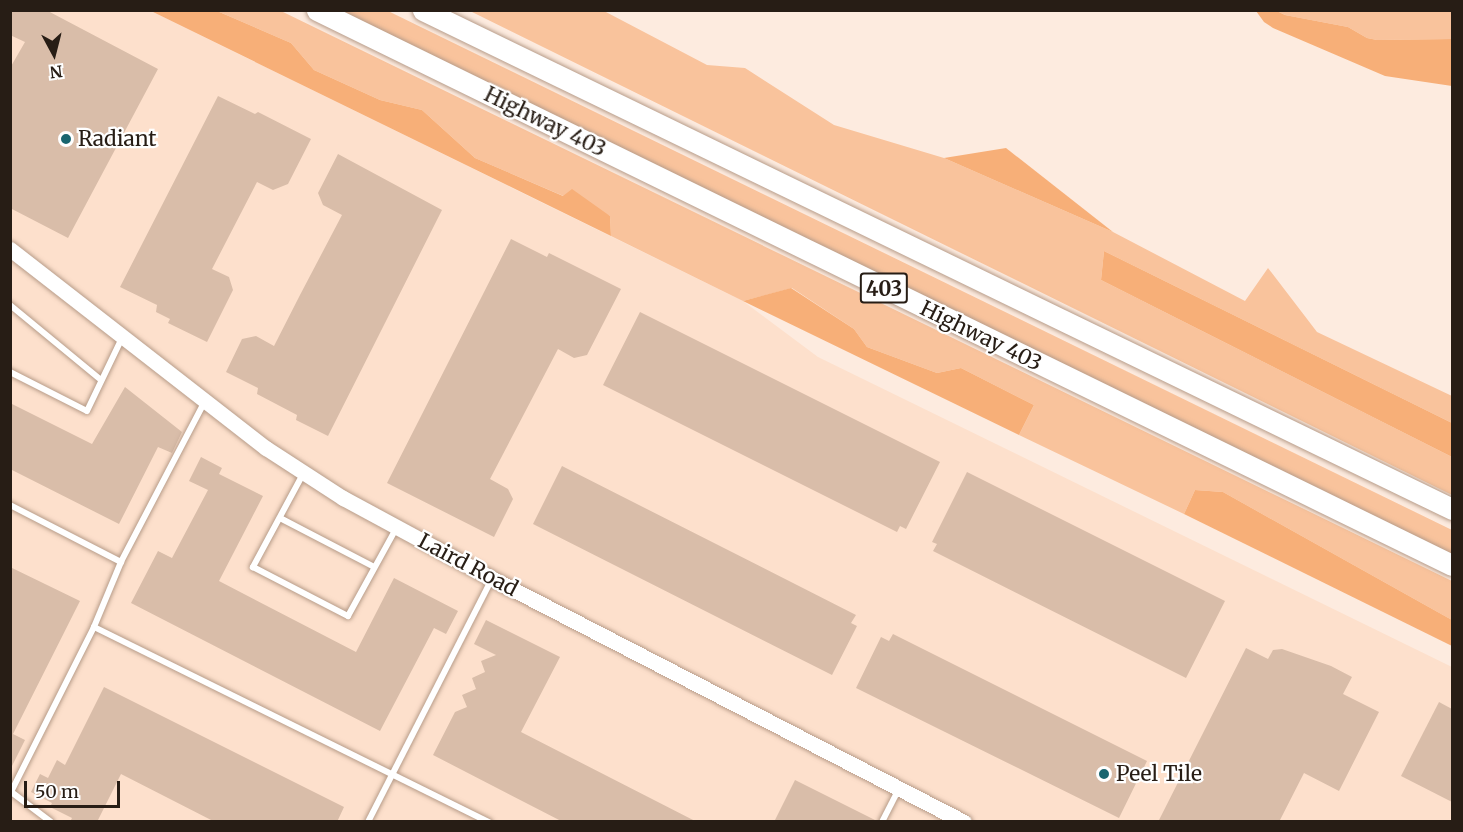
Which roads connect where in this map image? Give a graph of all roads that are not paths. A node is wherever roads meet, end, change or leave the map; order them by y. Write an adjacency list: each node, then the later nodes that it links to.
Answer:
1 (317, 10): 15 (highway, Highway 403 / 403)
2 (423, 10): 11 (highway, 403)
3 (10, 249): 5 (street, Laird Road)
4 (10, 305): 7 (lane)
5 (123, 335): 7 (lane); 8 (street, Laird Road)
6 (10, 372): 7 (lane)
7 (101, 380)
8 (205, 401): 9 (street, Laird Road); 14 (lane)
9 (304, 472): 12 (lane); 13 (street, Laird Road)
10 (10, 505): 14 (lane)
11 (1452, 509)
12 (280, 518): 16 (lane); 16 (lane)
13 (397, 527): 16 (lane); 17 (street, Laird Road)
14 (121, 562): 18 (lane)
15 (1452, 565)
16 (374, 567)
17 (493, 579): 19 (lane); 20 (street, Laird Road)
18 (94, 627): 19 (lane); 21 (lane)
19 (392, 772): 23 (lane); 24 (lane)
20 (899, 788): 25 (lane); 26 (street, Laird Road)
21 (11, 791): 22 (lane)
22 (51, 822)
23 (368, 822)
24 (489, 822)
25 (882, 822)
26 (964, 822)

